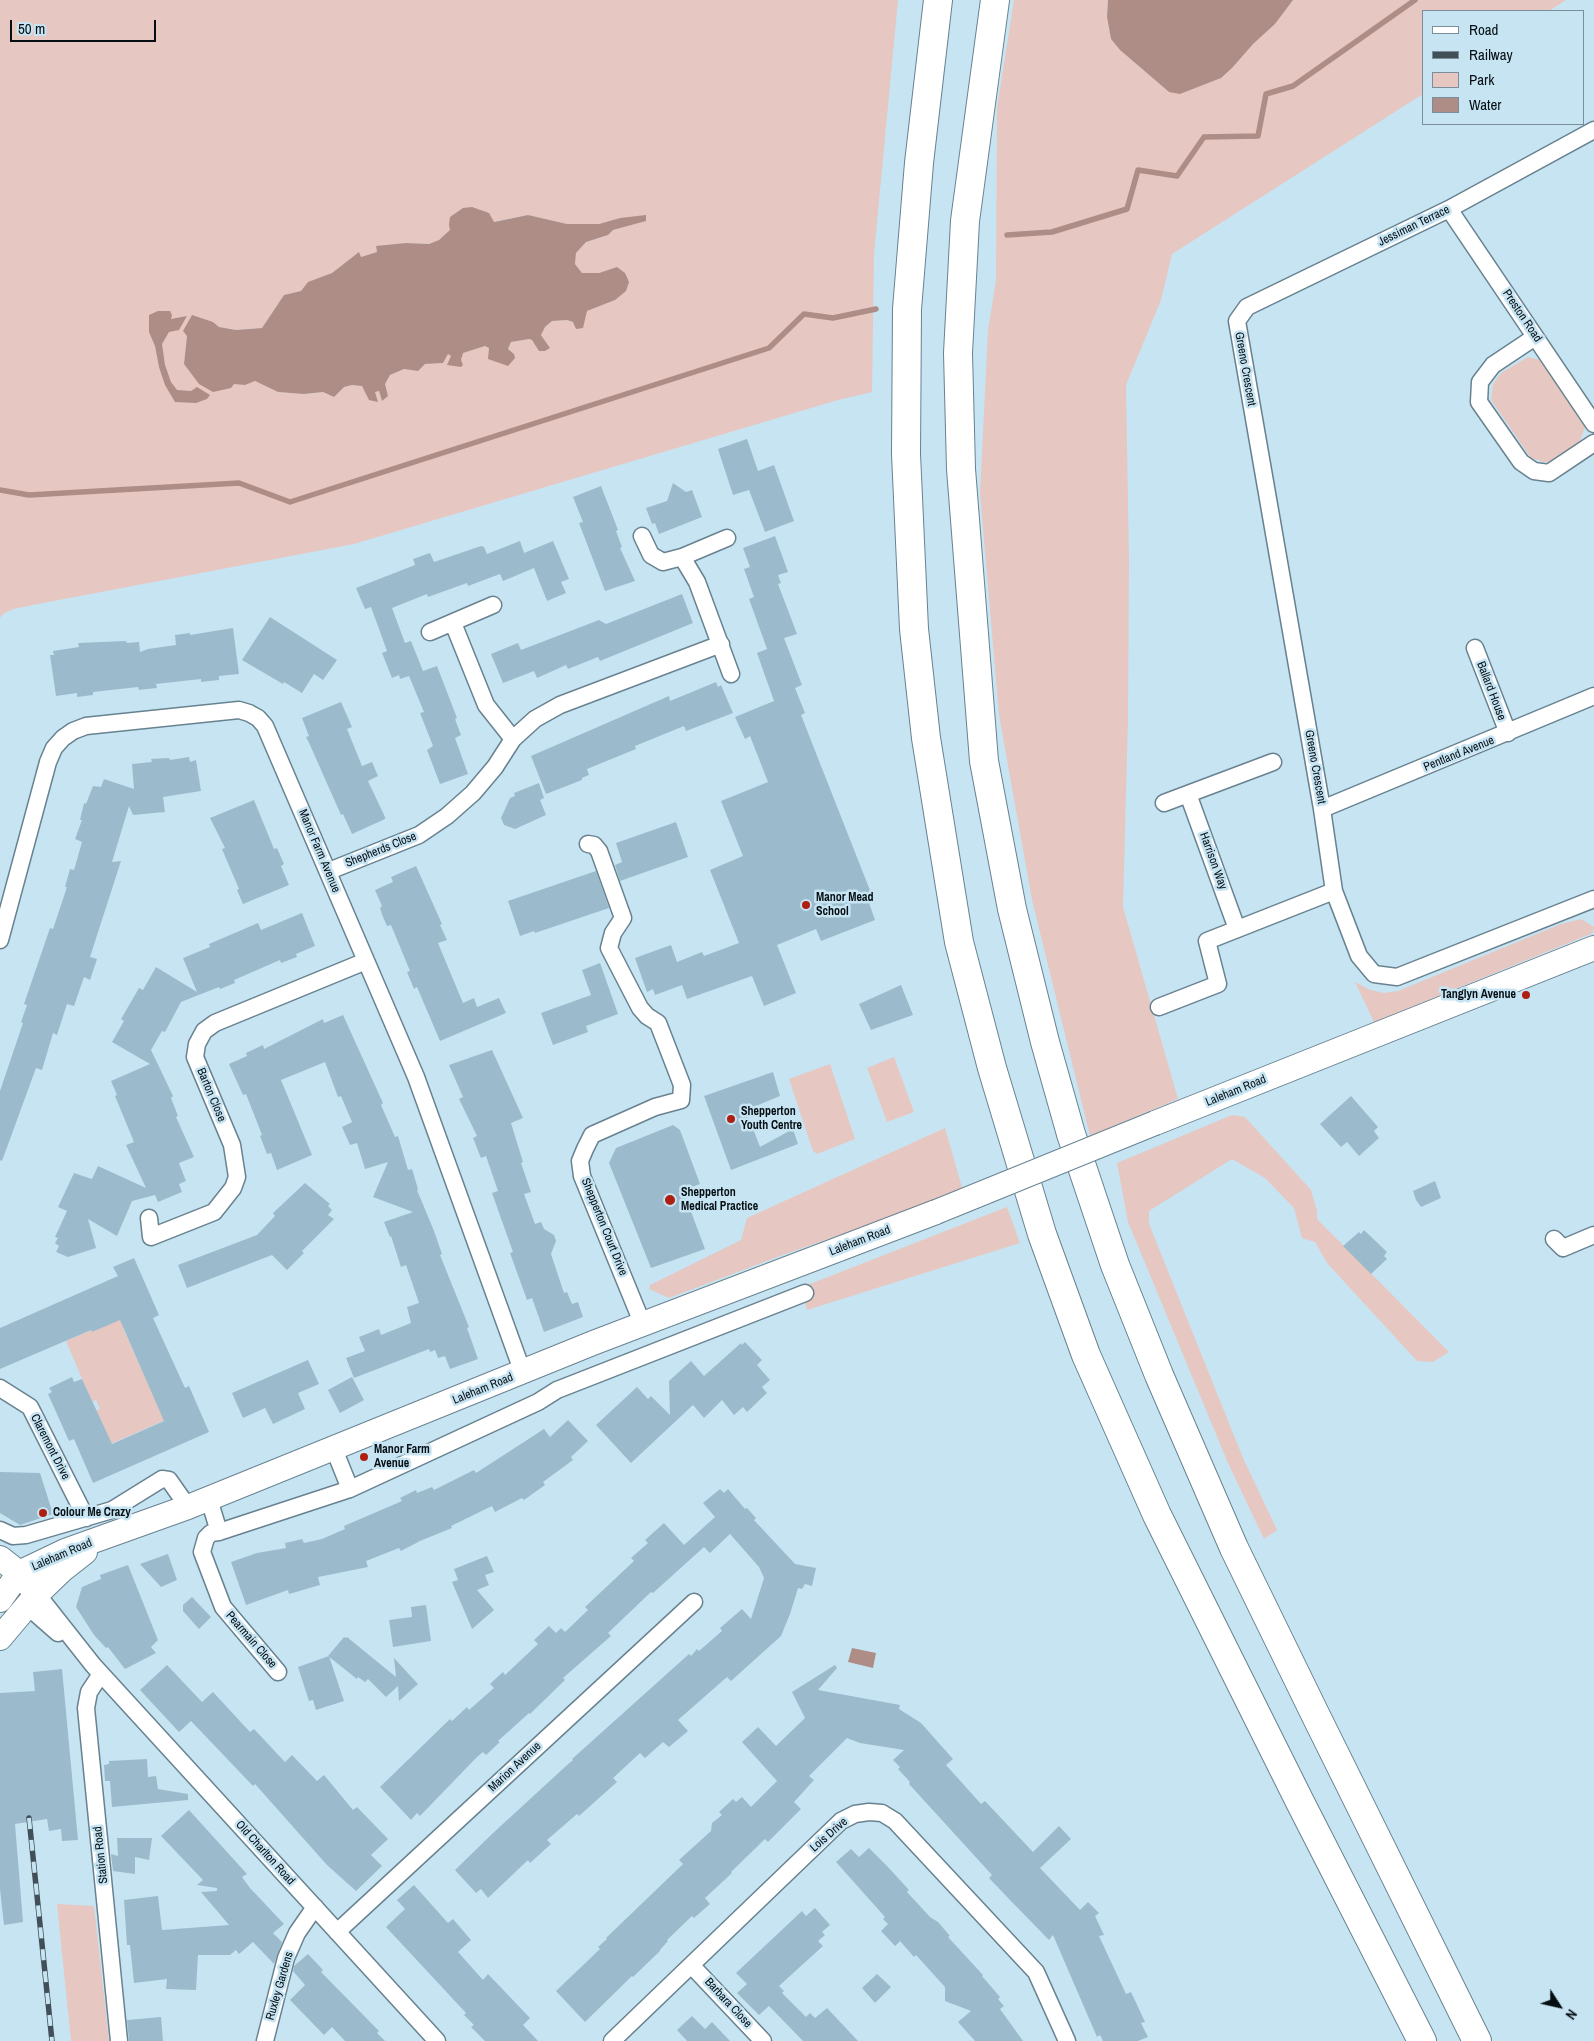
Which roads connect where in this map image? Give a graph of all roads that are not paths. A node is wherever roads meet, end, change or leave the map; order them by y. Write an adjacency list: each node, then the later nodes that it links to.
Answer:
1 (938, 0): 64 (highway)
2 (995, 0): 65 (highway)
3 (1594, 130): 4 (street, Jessiman Terrace)
4 (1449, 209): 5 (street, Jessiman Terrace); 6 (street, Preston Road)
5 (1237, 321): 24 (street, Greeno Crescent)
6 (1536, 337): 7 (street, Preston Road); 8 (street)
7 (1594, 424)
8 (1594, 443)
9 (642, 536): 11 (street)
10 (727, 538): 11 (street)
11 (682, 557): 15 (street)
12 (492, 605): 13 (street)
13 (453, 623): 14 (street); 20 (street)
14 (430, 632)
15 (721, 644): 17 (street); 20 (street, Shepherds Close)
16 (1475, 648): 19 (street, Ballard House)
17 (731, 674)
18 (1594, 696): 19 (street, Pentland Avenue)
19 (1508, 734): 24 (street, Pentland Avenue)
20 (513, 739): 26 (street, Shepherds Close)
21 (1273, 762): 22 (street)
22 (1188, 794): 23 (street); 29 (street, Harrison Way)
23 (1164, 803)
24 (1322, 809): 27 (street, Greeno Crescent)
25 (588, 844): 38 (street, Shepperton Court Drive)
26 (329, 871): 30 (street, Manor Farm Avenue); 32 (street, Manor Farm Avenue)
27 (1334, 891): 28 (street, Greeno Crescent); 29 (street)
28 (1594, 899)
29 (1237, 929): 33 (street)
30 (0, 940)
31 (1594, 948): 38 (main road, Laleham Road, bridge)
32 (366, 961): 34 (street, Barton Close); 39 (street, Manor Farm Avenue)
33 (1159, 1007)
34 (149, 1218)
35 (1594, 1235): 36 (street)
36 (1554, 1239)
37 (805, 1293): 42 (street)
38 (643, 1325): 39 (main road, Laleham Road)
39 (523, 1373): 41 (main road, Laleham Road)
40 (0, 1388): 44 (street, Claremont Drive)
41 (334, 1449): 42 (street); 43 (main road, Laleham Road)
42 (350, 1489): 47 (street)
43 (198, 1503): 44 (street); 46 (main road, Laleham Road); 47 (street)
44 (86, 1518): 45 (street)
45 (0, 1530)
46 (124, 1531): 49 (main road, Laleham Road); 50 (main road, Laleham Road)
47 (219, 1532): 54 (street, Pearmain Close)
48 (0, 1558): 49 (main road)
49 (7, 1586): 50 (main road)
50 (31, 1599): 52 (main road, Laleham Road); 53 (street, Old Charlton Road)
51 (694, 1602): 56 (street, Marion Avenue)
52 (0, 1638)
53 (97, 1669): 55 (street, Old Charlton Road); 58 (street, Station Road)
54 (278, 1672)
55 (315, 1907): 56 (street, Old Charlton Road); 59 (street, Ruxley Gardens)
56 (337, 1932): 60 (street, Old Charlton Road)
57 (692, 1966): 61 (street, Lois Drive); 62 (street, Barbara Close); 63 (street, Lois Drive)
58 (119, 2041)
59 (265, 2041)
60 (437, 2041)
61 (612, 2041)
62 (763, 2041)
63 (1067, 2041)
64 (1422, 2041)
65 (1477, 2041)

